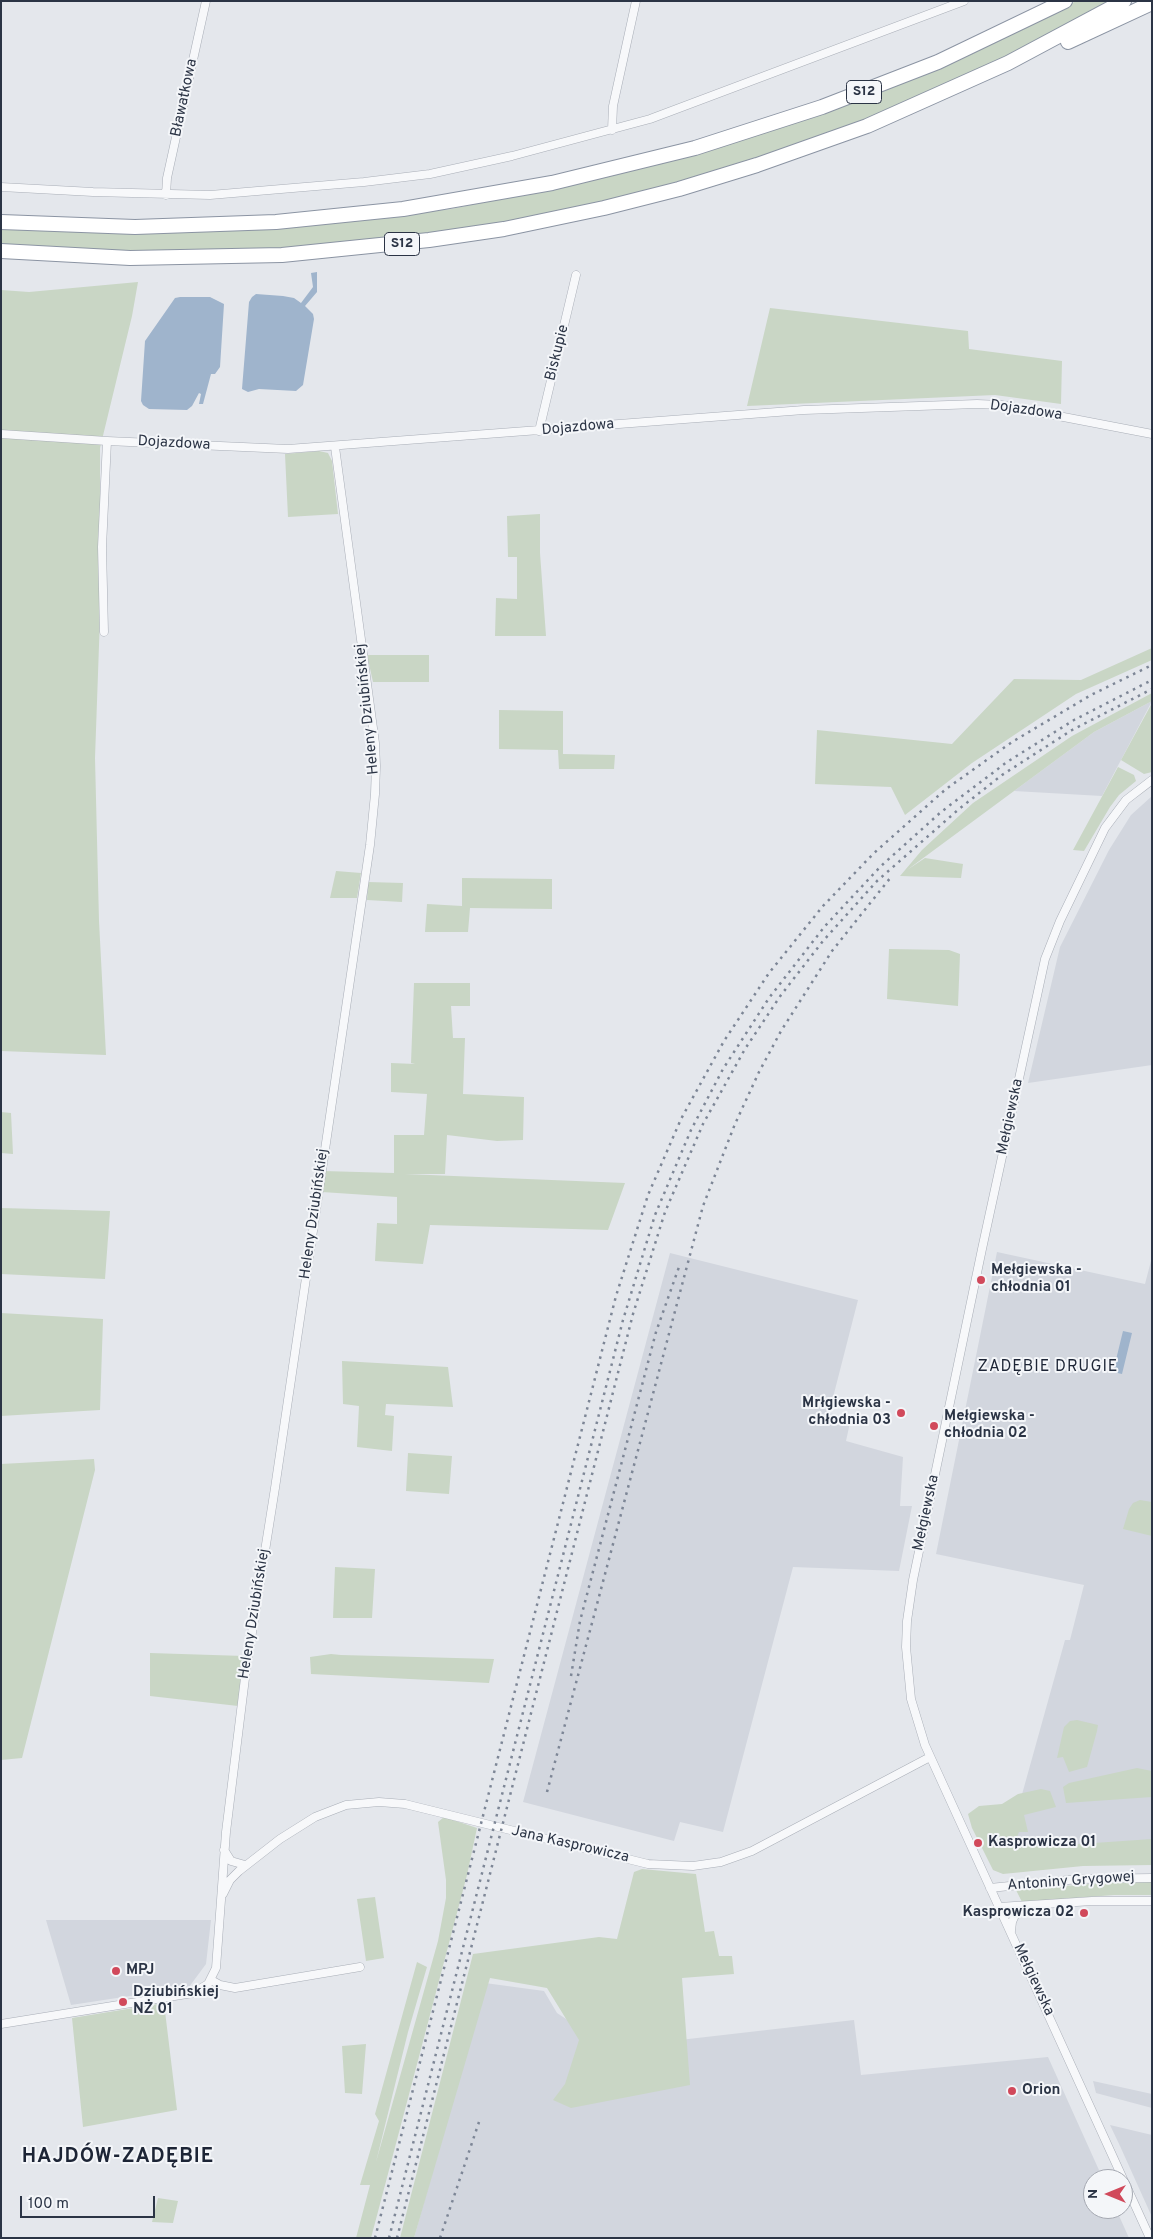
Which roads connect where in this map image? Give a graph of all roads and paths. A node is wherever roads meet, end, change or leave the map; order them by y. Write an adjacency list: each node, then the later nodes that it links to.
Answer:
1 (206, 1): 12 (street, Bławatkowa)
2 (636, 1): 10 (street)
3 (964, 1): 10 (street)
4 (1054, 1): 8 (highway)
5 (1065, 1): 8 (highway, S12)
6 (1124, 1): 9 (highway, S12)
7 (1152, 3): 9 (highway)
8 (1028, 20): 13 (highway, S12)
9 (977, 78): 14 (highway, S12)
10 (612, 130): 12 (street)
11 (1, 187): 12 (street)
12 (166, 195)
13 (1, 222)
14 (1, 251)
15 (576, 275): 16 (street, Biskupie)
16 (539, 431): 18 (street, Dojazdowa); 20 (street, Dojazdowa)
17 (1, 434): 19 (street, Dojazdowa)
18 (1152, 434)
19 (107, 441): 20 (street, Dojazdowa); 21 (street)
20 (335, 447): 24 (street, Heleny Dziubińskiej)
21 (104, 632)
22 (1152, 780): 23 (street, Mełgiewska)
23 (930, 1757): 25 (street, Jana Kasprowicza); 27 (street, Mełgiewska)
24 (224, 1850): 25 (street); 28 (street, Heleny Dziubińskiej)
25 (245, 1866): 28 (street, Jana Kasprowicza)
26 (1152, 1878): 27 (street, Antoniny Grygowej)
27 (990, 1888): 31 (street, Mełgiewska)
28 (222, 1897): 34 (street, Heleny Dziubińskiej)
29 (1152, 1901): 30 (street, Antoniny Grygowej)
30 (1033, 1906): 31 (street, Antoniny Grygowej); 32 (street)
31 (999, 1907): 32 (street, Mełgiewska)
32 (1012, 1935): 36 (street, Mełgiewska)
33 (360, 1967): 34 (street)
34 (211, 1980): 35 (street)
35 (1, 2024)
36 (1150, 2238)

